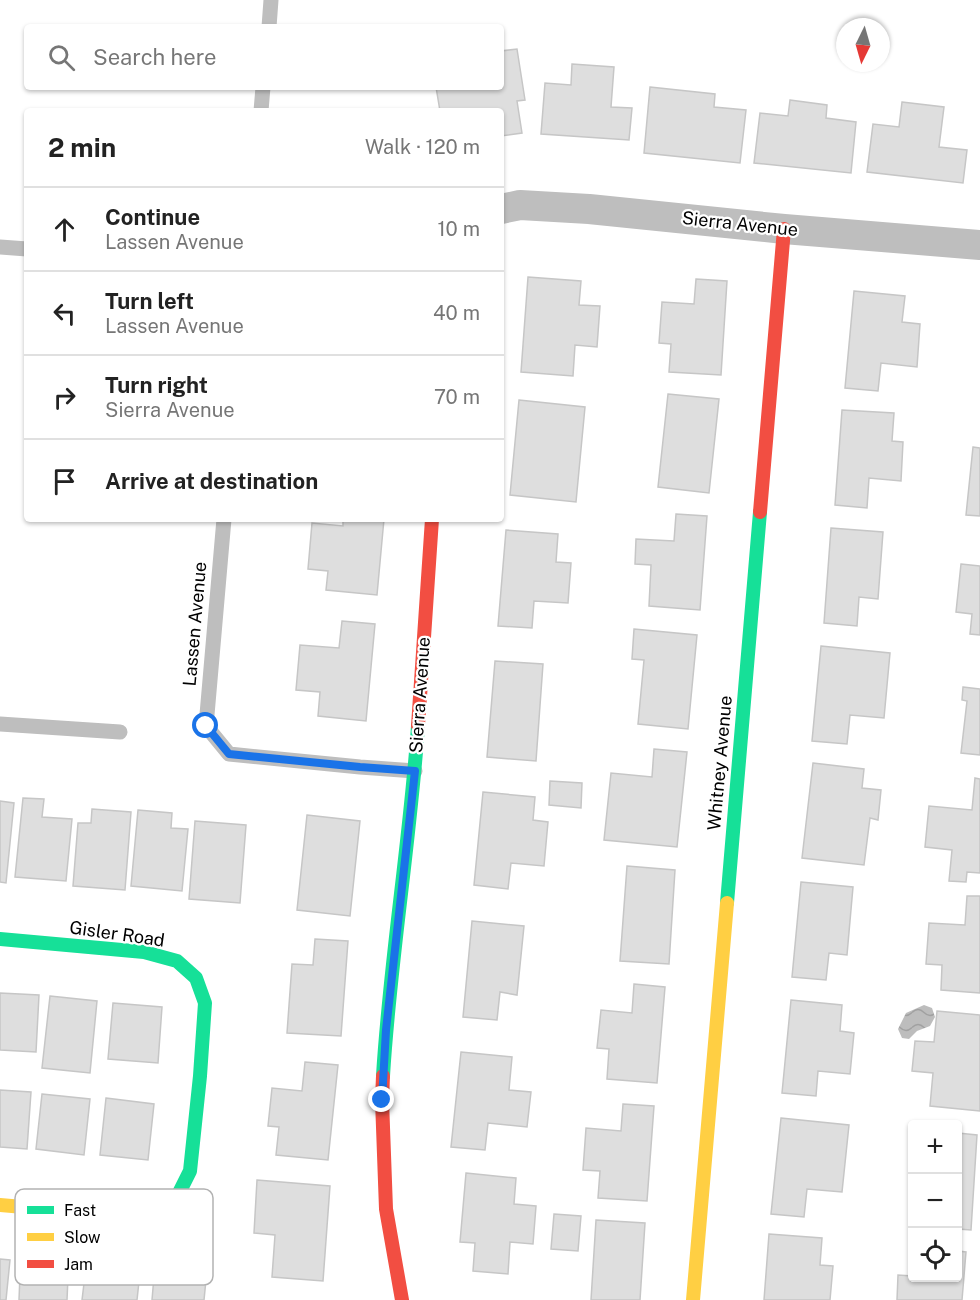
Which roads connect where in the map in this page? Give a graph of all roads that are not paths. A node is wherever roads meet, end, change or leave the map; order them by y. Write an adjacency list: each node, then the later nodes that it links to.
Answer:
1 (271, 0): 2 (lane)
2 (268, 24)
3 (263, 90): 4 (lane)
4 (261, 108)
5 (504, 208): 6 (street, Sierra Avenue)
6 (784, 229): 7 (street, Sierra Avenue); 20 (street, Whitney Avenue)
7 (980, 245)
8 (0, 247): 9 (lane)
9 (24, 249)
10 (224, 522): 14 (lane, Lassen Avenue)
11 (432, 522): 14 (street, Sierra Avenue)
12 (0, 724): 13 (lane)
13 (120, 732)
14 (415, 771): 19 (street, Sierra Avenue)
15 (0, 939): 16 (street, Gisler Road)
16 (181, 1189)
17 (0, 1205): 18 (street, Gisler Road)
18 (15, 1206)
19 (402, 1300)
20 (693, 1300)

